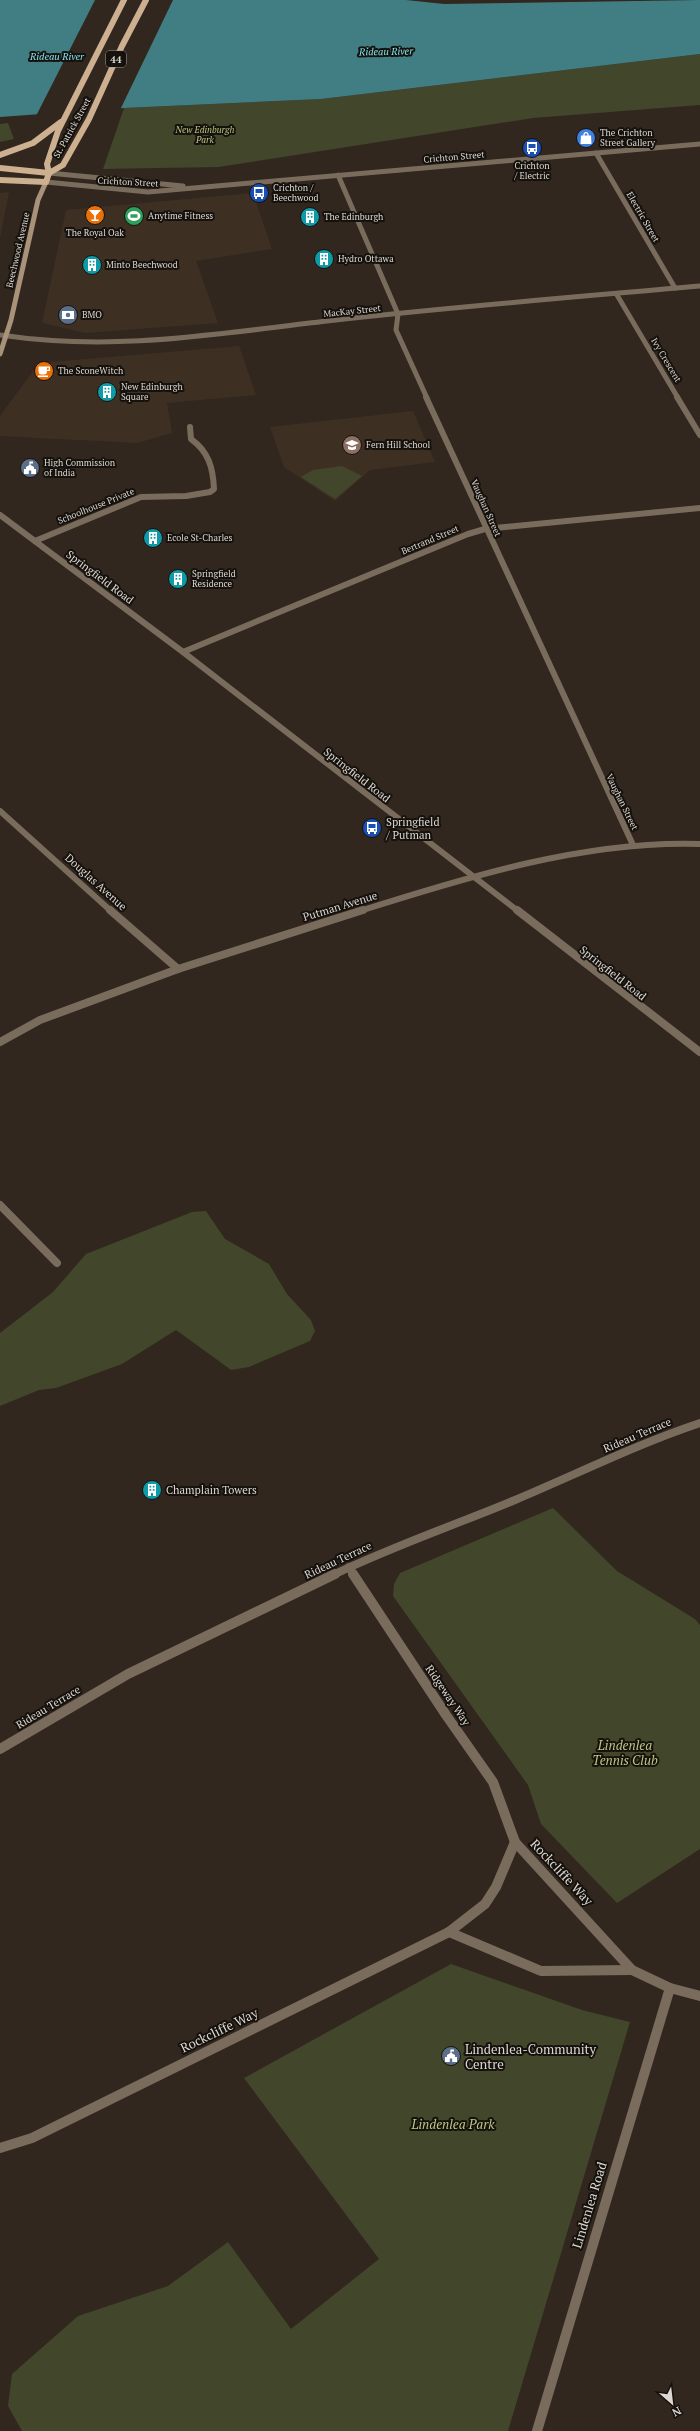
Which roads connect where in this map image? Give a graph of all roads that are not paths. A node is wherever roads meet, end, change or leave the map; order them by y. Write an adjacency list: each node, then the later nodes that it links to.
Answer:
1 (124, 0): 3 (main road, St. Patrick Street / 44)
2 (146, 0): 8 (main road, St. Patrick Street / 44)
3 (62, 121): 6 (main road); 8 (main road, St. Patrick Street / 44)
4 (700, 144): 5 (street, Crichton Street)
5 (596, 153): 9 (street, Crichton Street); 14 (street, Electric Street)
6 (0, 155)
7 (0, 168): 8 (main road)
8 (49, 173): 11 (main road, Beechwood Avenue / 44); 12 (street, Crichton Street)
9 (338, 175): 12 (street, Crichton Street); 16 (street, Vaughan Street)
10 (0, 180): 11 (main road)
11 (46, 182): 12 (street, Crichton Street); 17 (main road, Beechwood Avenue / 44)
12 (210, 186)
13 (700, 286): 14 (street, MacKay Street)
14 (675, 288): 15 (street, MacKay Street)
15 (617, 294): 16 (street, MacKay Street); 20 (street, Ivy Crescent)
16 (398, 314): 17 (street, MacKay Street); 23 (street, Vaughan Street)
17 (3, 335): 18 (main road, Beechwood Avenue / 44)
18 (0, 354)
19 (190, 427): 24 (street, Schoolhouse Private)
20 (700, 434)
21 (700, 508): 23 (street, Bertrand Street)
22 (0, 515): 24 (street, Springfield Road)
23 (485, 529): 25 (street, Bertrand Street); 28 (street, Vaughan Street)
24 (35, 541): 25 (street, Springfield Road)
25 (183, 652): 29 (street, Springfield Road)
26 (0, 811): 30 (street, Douglas Avenue)
27 (700, 844): 28 (street, Putman Avenue)
28 (633, 845): 29 (street, Putman Avenue)
29 (475, 879): 30 (street, Putman Avenue); 32 (street, Springfield Road)
30 (178, 968): 31 (street, Putman Avenue)
31 (0, 1042)
32 (700, 1052)
33 (0, 1206): 34 (street)
34 (57, 1262)
35 (700, 1422): 36 (street, Rideau Terrace)
36 (349, 1567): 37 (street, Rideau Terrace); 38 (street, Ridgeway Way)
37 (0, 1749)
38 (515, 1842): 39 (street, Rockcliffe Way); 40 (street, Rockcliffe Way)
39 (449, 1932): 40 (street, Rockcliffe Way); 43 (street, Rockcliffe Way)
40 (632, 1970): 41 (street, Rockcliffe Way)
41 (670, 1988): 42 (street, Rockcliffe Way); 44 (street, Lindenlea Road)
42 (700, 1996)
43 (0, 2148)
44 (537, 2431)

